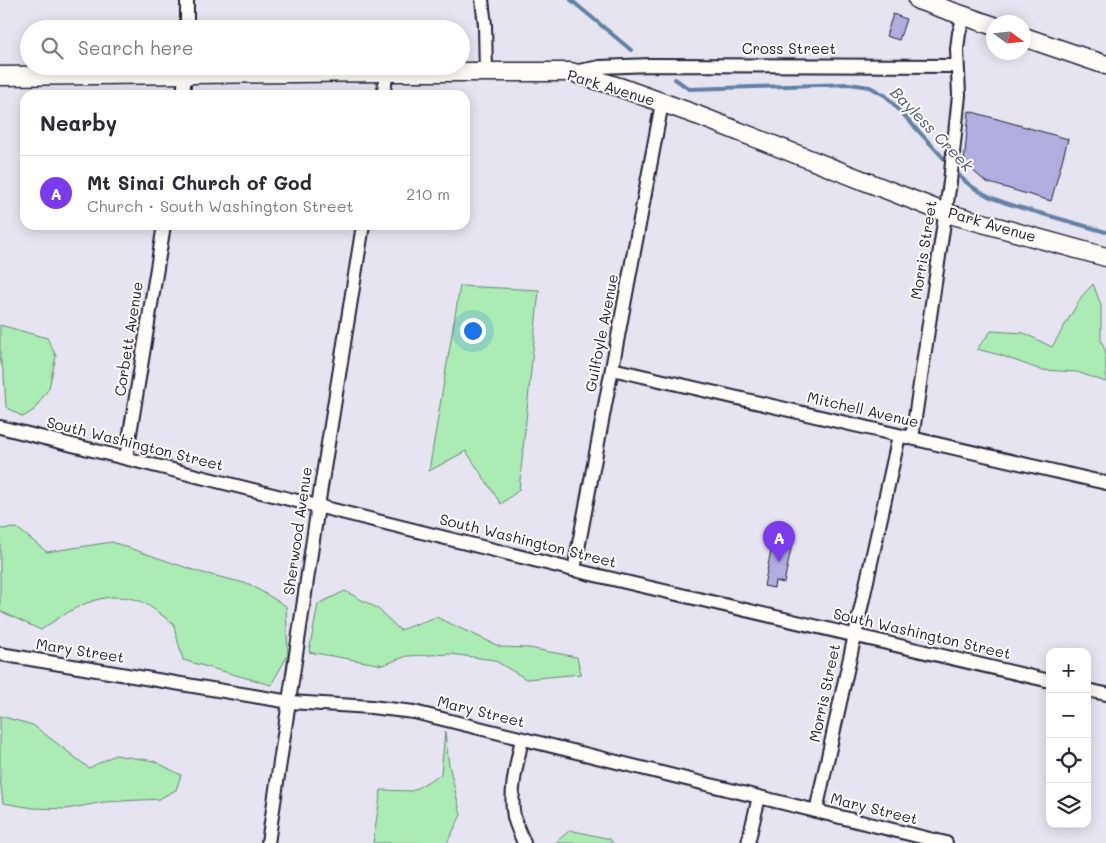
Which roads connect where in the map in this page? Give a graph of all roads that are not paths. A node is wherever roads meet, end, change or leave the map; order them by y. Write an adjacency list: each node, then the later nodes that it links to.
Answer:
1 (187, 0): 5 (street)
2 (482, 0): 11 (street)
3 (918, 0): 4 (street)
4 (955, 9): 6 (street); 9 (street)
5 (187, 20)
6 (986, 23)
7 (1031, 38): 8 (street)
8 (1106, 65)
9 (957, 66): 12 (street, Cross Street); 20 (street, Morris Street)
10 (470, 72): 11 (street, Park Avenue)
11 (486, 72): 12 (street, Park Avenue)
12 (570, 72): 19 (street, Park Avenue)
13 (37, 75): 16 (street, Park Avenue)
14 (186, 75): 17 (street)
15 (386, 75): 18 (street)
16 (0, 76)
17 (184, 90)
18 (384, 90)
19 (662, 104): 20 (street, Park Avenue); 24 (street, Guilfoyle Avenue)
20 (946, 213): 23 (street, Park Avenue); 27 (street, Morris Street)
21 (163, 230): 28 (street, Corbett Avenue)
22 (362, 230): 30 (street, Sherwood Avenue)
23 (1106, 257)
24 (612, 369): 26 (street, Mitchell Avenue); 31 (street, Guilfoyle Avenue)
25 (0, 427): 28 (street, South Washington Street)
26 (899, 436): 27 (street, Mitchell Avenue); 32 (street, Morris Street)
27 (912, 438): 29 (street, Mitchell Avenue)
28 (126, 458): 30 (street, South Washington Street)
29 (1106, 483)
30 (318, 506): 31 (street, South Washington Street); 37 (street, Sherwood Avenue)
31 (574, 570): 32 (street, South Washington Street)
32 (855, 635): 34 (street, South Washington Street); 40 (street, Morris Street)
33 (0, 654): 37 (street, Mary Street)
34 (1046, 680)
35 (1091, 691): 36 (street)
36 (1106, 694)
37 (290, 702): 38 (street, Mary Street); 42 (street, Sherwood Avenue)
38 (522, 739): 39 (street, Mary Street); 43 (street)
39 (759, 797): 40 (street, Mary Street); 44 (street)
40 (816, 811): 41 (street, Mary Street)
41 (941, 842)
42 (268, 843)
43 (524, 843)
44 (748, 843)

